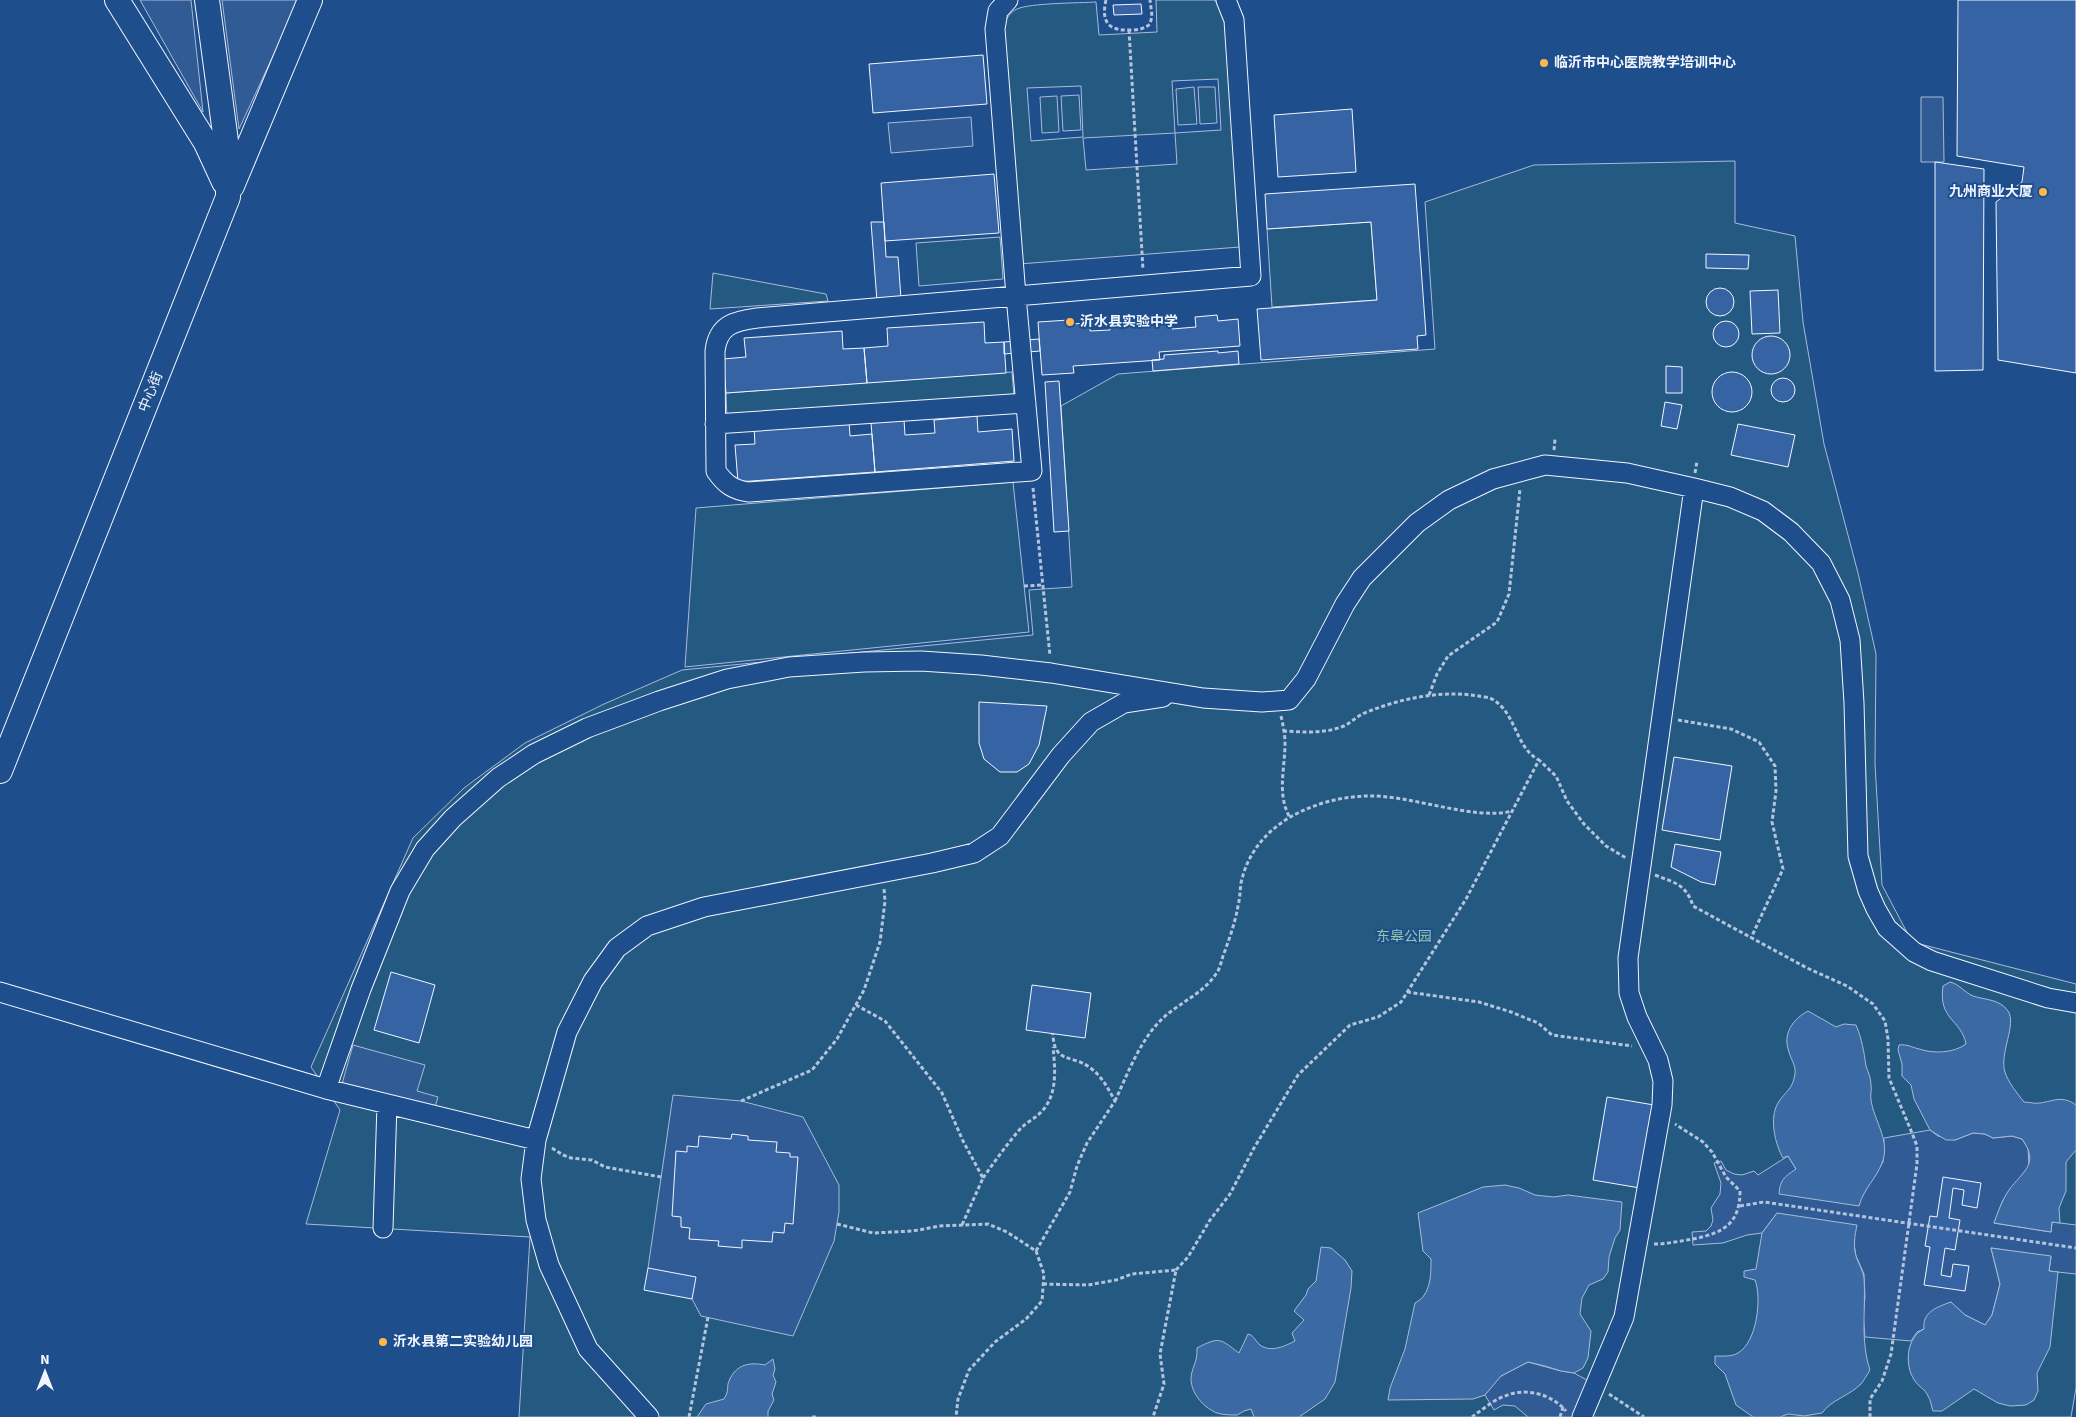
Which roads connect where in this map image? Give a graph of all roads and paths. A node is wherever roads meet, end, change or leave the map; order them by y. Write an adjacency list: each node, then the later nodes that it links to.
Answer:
1 (118, 0): 9 (main road)
2 (207, 0): 9 (main road, 中心街)
3 (310, 0): 9 (main road)
4 (1008, 0): 11 (street)
5 (1106, 0): 8 (path)
6 (1150, 0): 8 (path)
7 (1226, 0): 10 (street)
8 (1129, 30): 10 (path)
9 (228, 197): 26 (main road, 中心街)
10 (1144, 285): 11 (street)
11 (1016, 296): 12 (street); 13 (street)
12 (1026, 403): 13 (street); 14 (street)
13 (715, 424): 14 (street)
14 (1032, 470): 17 (path)
15 (1522, 471): 16 (street); 21 (path); 22 (street)
16 (1694, 488): 23 (street); 34 (street)
17 (1042, 585): 18 (path); 19 (path)
18 (1024, 586)
19 (1051, 673): 20 (street); 39 (street)
20 (1184, 694): 22 (street); 30 (street)
21 (1429, 695): 24 (path); 25 (path)
22 (1277, 701): 24 (path)
23 (1662, 718): 29 (street); 31 (path)
24 (1283, 732): 28 (path)
25 (1539, 760): 27 (path); 29 (path)
26 (0, 771)
27 (1513, 811): 28 (path); 33 (path)
28 (1289, 816): 41 (path)
29 (1641, 868): 31 (path); 38 (street)
30 (883, 873): 35 (path); 44 (street)
31 (1751, 938): 49 (path)
32 (0, 992): 39 (street)
33 (1407, 992): 38 (path); 55 (path)
34 (2076, 1003)
35 (856, 1005): 40 (path); 46 (path)
36 (1053, 1034): 37 (path)
37 (1053, 1046): 41 (path); 46 (path)
38 (1652, 1049): 43 (street)
39 (326, 1089): 42 (street)
40 (741, 1101)
41 (1115, 1101): 54 (path)
42 (388, 1104): 44 (street); 51 (street)
43 (1660, 1118): 47 (path); 52 (street)
44 (536, 1140): 45 (path); 60 (street)
45 (661, 1177)
46 (983, 1178): 50 (path)
47 (1740, 1206): 49 (path); 52 (path)
48 (837, 1224): 50 (path)
49 (1909, 1224): 53 (path); 71 (path)
50 (962, 1225): 54 (path)
51 (383, 1228)
52 (1638, 1243): 58 (street)
53 (2076, 1248)
54 (1036, 1251): 56 (path)
55 (1176, 1270): 56 (path); 65 (path)
56 (1043, 1284): 64 (path)
57 (708, 1317): 61 (path)
58 (1596, 1385): 69 (street); 70 (path)
59 (1563, 1407): 66 (path); 67 (path); 68 (path)
60 (649, 1417)
61 (689, 1417)
62 (812, 1417): 63 (path)
63 (818, 1417)
64 (956, 1417)
65 (1153, 1417)
66 (1472, 1417)
67 (1560, 1417)
68 (1572, 1417)
69 (1582, 1417)
70 (1644, 1417)
71 (1870, 1417)

